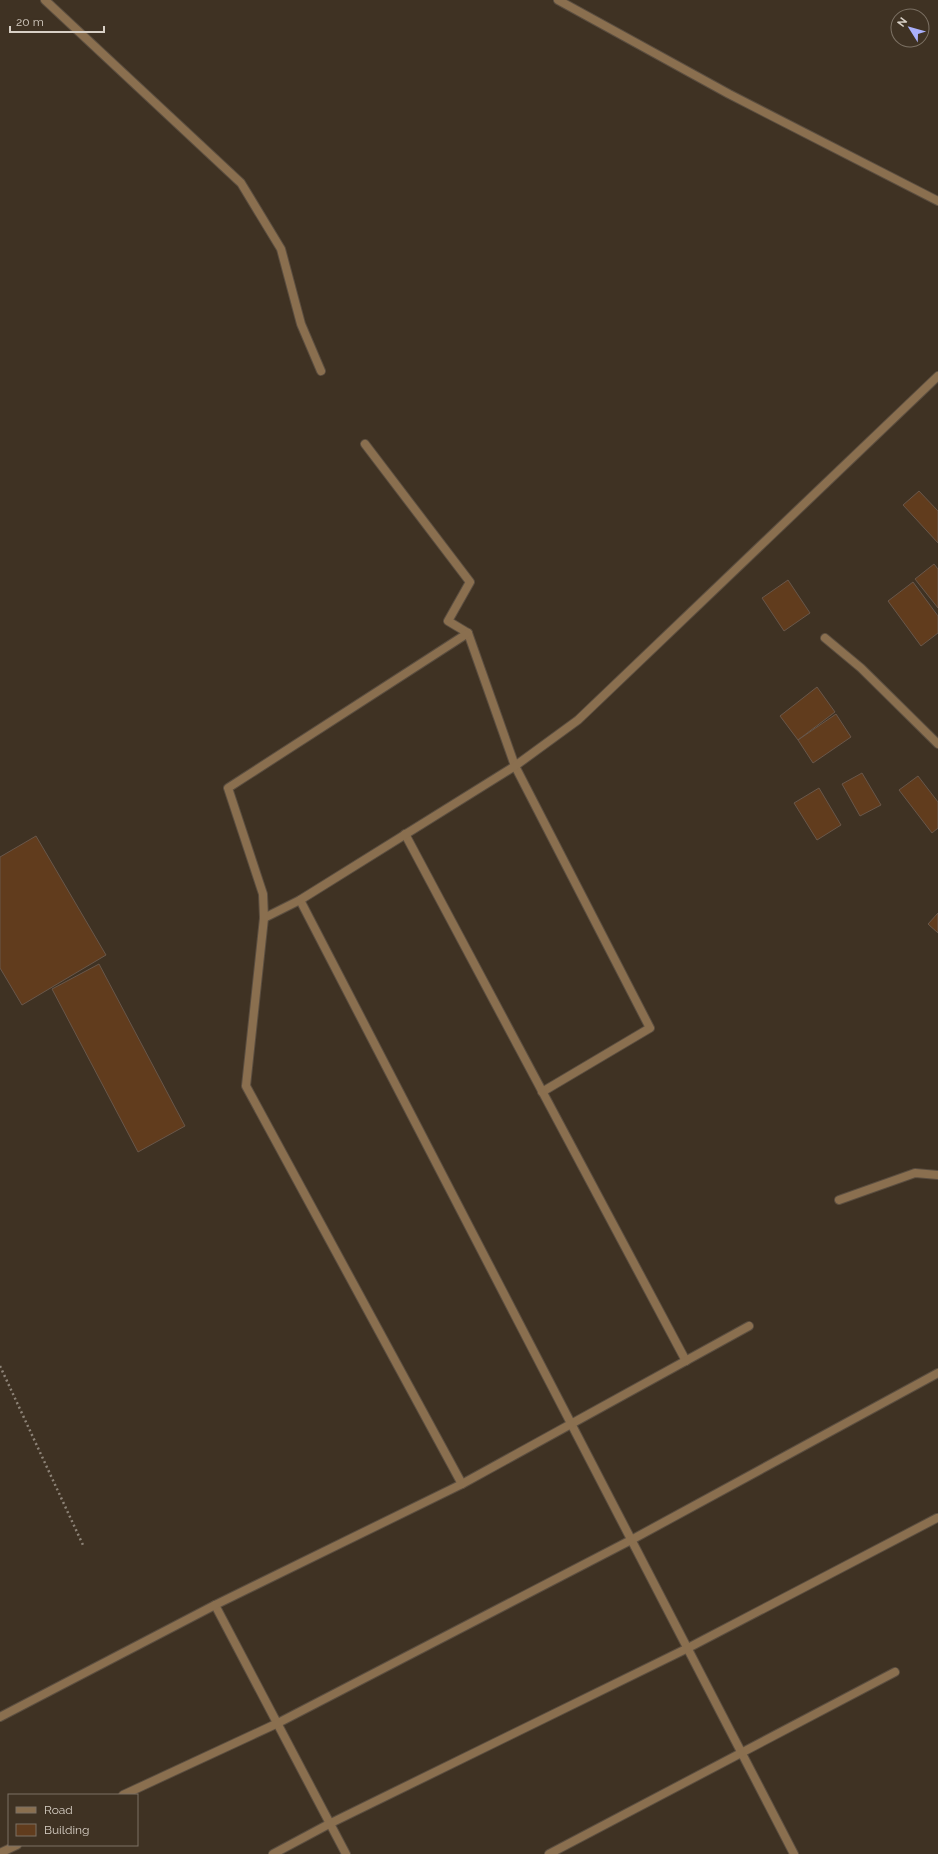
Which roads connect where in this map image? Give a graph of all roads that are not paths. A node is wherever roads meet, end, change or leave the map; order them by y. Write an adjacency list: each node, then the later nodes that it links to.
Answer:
1 (44, 0): 4 (street)
2 (558, 0): 3 (street)
3 (938, 201)
4 (321, 371)
5 (938, 376): 10 (street)
6 (365, 444): 7 (street)
7 (468, 633): 10 (street); 13 (street)
8 (825, 638): 9 (street)
9 (938, 744)
10 (515, 766): 11 (street); 14 (street)
11 (405, 834): 12 (street); 14 (street)
12 (300, 900): 13 (street); 20 (street)
13 (264, 918): 21 (street)
14 (542, 1092): 18 (street)
15 (938, 1175): 16 (street)
16 (839, 1200)
17 (749, 1326): 18 (street)
18 (686, 1361): 20 (street)
19 (938, 1373): 23 (street)
20 (572, 1423): 21 (street); 23 (street)
21 (462, 1484): 24 (street)
22 (937, 1518): 25 (street)
23 (632, 1540): 25 (street); 28 (street)
24 (215, 1605): 27 (street); 28 (street)
25 (688, 1648): 29 (street); 31 (street)
26 (895, 1672): 29 (street)
27 (0, 1717)
28 (278, 1723): 30 (street); 31 (street)
29 (742, 1753): 36 (street); 37 (street)
30 (125, 1794)
31 (329, 1824): 34 (street); 35 (street)
32 (15, 1846): 33 (street)
33 (0, 1853)
34 (273, 1854)
35 (346, 1854)
36 (549, 1854)
37 (794, 1854)

